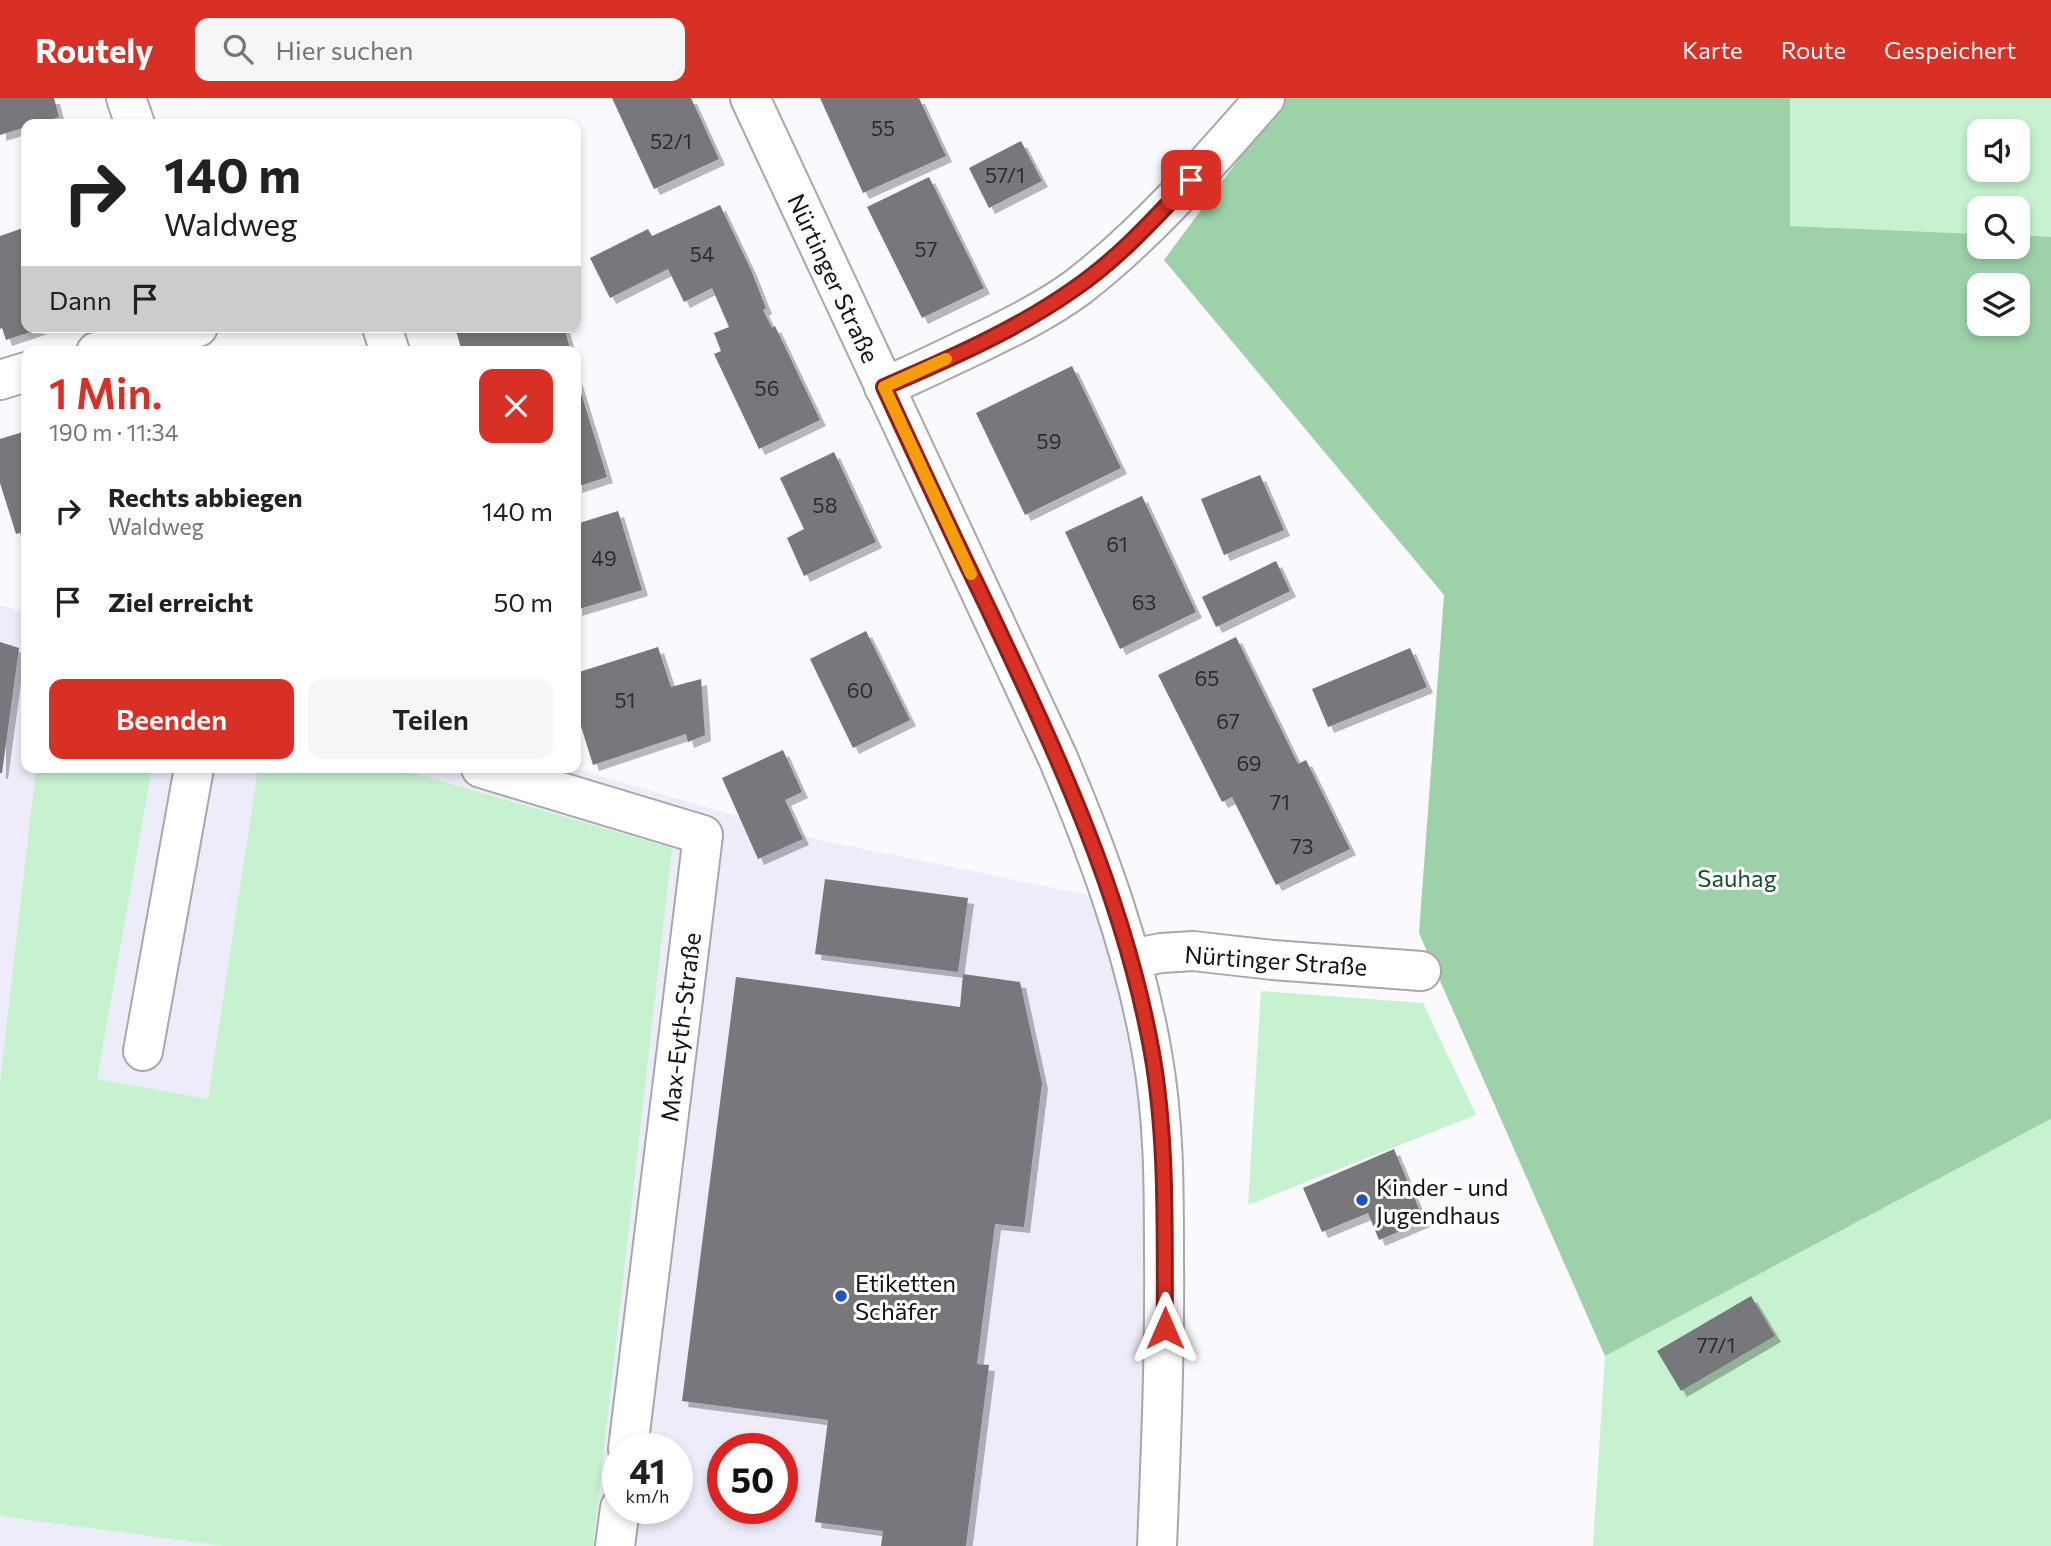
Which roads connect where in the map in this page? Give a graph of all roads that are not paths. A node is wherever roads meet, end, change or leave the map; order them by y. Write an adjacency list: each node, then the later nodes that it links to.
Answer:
1 (126, 98): 4 (street)
2 (750, 98): 9 (street, Nürtinger Straße)
3 (1265, 98): 9 (street)
4 (133, 119)
5 (174, 333): 6 (street)
6 (120, 346)
7 (21, 374): 8 (street)
8 (0, 380)
9 (884, 387): 12 (street, Nürtinger Straße)
10 (193, 773): 14 (street)
11 (498, 773): 15 (street, Max-Eyth-Straße)
12 (1131, 959): 13 (street, Nürtinger Straße); 18 (street, Nürtinger Straße)
13 (1421, 971)
14 (143, 1051)
15 (630, 1433)
16 (618, 1524): 17 (street)
17 (615, 1546)
18 (1157, 1546)

